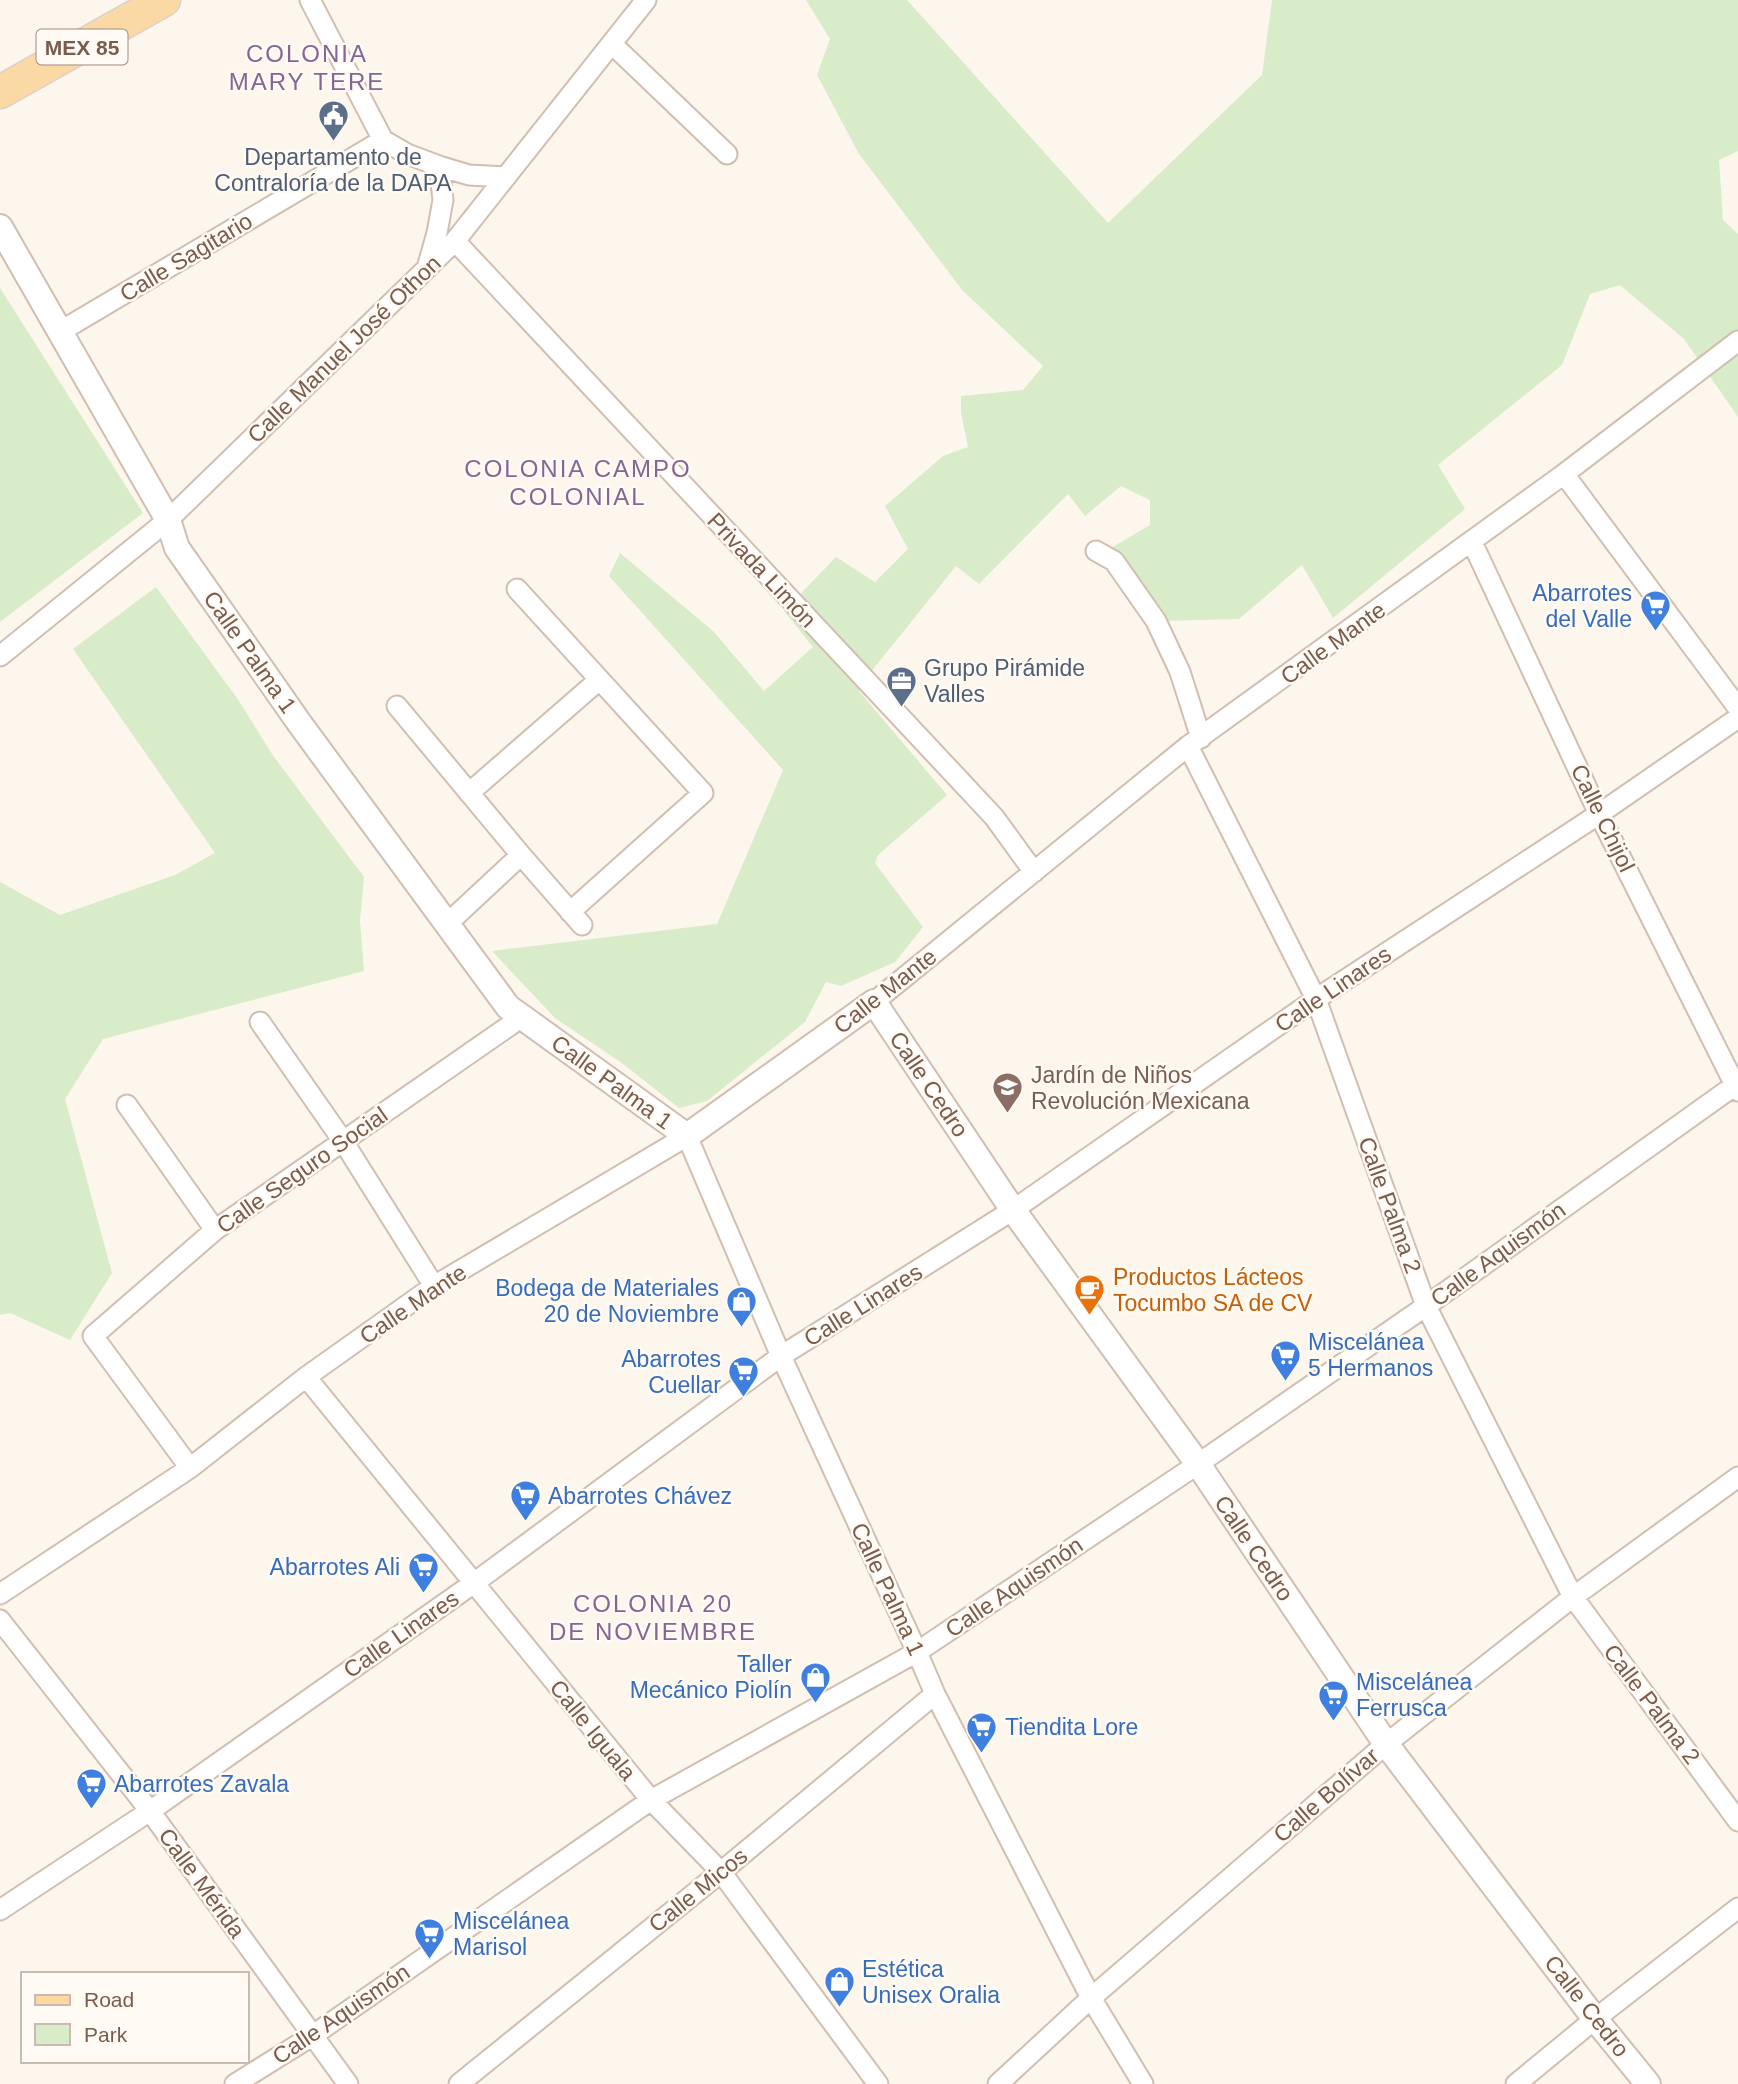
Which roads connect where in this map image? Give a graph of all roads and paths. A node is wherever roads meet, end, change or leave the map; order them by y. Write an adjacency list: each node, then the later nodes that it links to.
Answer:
1 (164, 0): 5 (main road, MEX 85)
2 (310, 0): 6 (street)
3 (646, 0): 4 (street, Calle Manuel José Othon)
4 (612, 44): 7 (street); 9 (street, Calle Manuel José Othon)
5 (0, 92)
6 (383, 140): 8 (street); 13 (street, Calle Sagitario)
7 (727, 153)
8 (439, 166): 9 (street); 12 (street)
9 (506, 177): 11 (street, Calle Manuel José Othon)
10 (0, 228): 13 (street, Calle Palma 1)
11 (455, 241): 12 (street, Calle Manuel José Othon); 29 (street, Privada Limón)
12 (426, 269): 16 (street, Calle Manuel José Othon)
13 (61, 331): 16 (street, Calle Palma 1)
14 (1738, 341): 15 (street, Calle Mante)
15 (1564, 474): 17 (street, Calle Mante); 23 (street)
16 (168, 520): 20 (street, Calle Manuel José Othon); 30 (street, Calle Palma 1)
17 (1472, 542): 25 (street, Calle Mante); 27 (street, Calle Chijol)
18 (1096, 551): 25 (street, Calle Palma 2)
19 (517, 589): 21 (street)
20 (0, 656)
21 (599, 680): 26 (street); 28 (street)
22 (397, 706): 26 (street)
23 (1738, 709)
24 (1738, 718): 27 (street, Calle Linares)
25 (1195, 742): 29 (street, Calle Mante); 31 (street, Calle Palma 2)
26 (469, 793): 28 (street)
27 (1600, 814): 31 (street, Calle Linares); 35 (street, Calle Chijol)
28 (520, 855): 30 (street)
29 (1034, 872): 32 (street, Calle Mante)
30 (447, 924): 33 (street, Calle Palma 1)
31 (1317, 999): 39 (street, Calle Linares); 42 (street, Calle Palma 2)
32 (874, 1002): 37 (street, Calle Mante); 39 (street, Calle Cedro)
33 (522, 1017): 37 (street, Calle Palma 1); 38 (street, Calle Seguro Social)
34 (260, 1022): 38 (street)
35 (1737, 1086): 42 (street, Calle Aquismón)
36 (127, 1105): 40 (street)
37 (687, 1136): 41 (street, Calle Mante); 43 (street, Calle Palma 1)
38 (343, 1141): 40 (street, Calle Seguro Social); 41 (street)
39 (1013, 1210): 43 (street, Calle Linares); 45 (street, Calle Cedro)
40 (215, 1230): 46 (street, Calle Seguro Social)
41 (434, 1286): 44 (street, Calle Mante)
42 (1426, 1306): 45 (street, Calle Aquismón); 50 (street, Calle Palma 2)
43 (781, 1356): 48 (street, Calle Linares); 52 (street, Calle Palma 1)
44 (306, 1377): 46 (street, Calle Mante); 48 (street, Calle Iguala)
45 (1198, 1464): 52 (street, Calle Aquismón); 54 (street, Calle Cedro)
46 (190, 1468): 49 (street, Calle Mante)
47 (1738, 1477): 50 (street, Calle Bolívar)
48 (474, 1583): 55 (street, Calle Iguala); 56 (street, Calle Linares)
49 (0, 1594)
50 (1573, 1597): 54 (street, Calle Bolívar); 57 (street, Calle Palma 2)
51 (0, 1620): 56 (street, Calle Mérida)
52 (918, 1652): 53 (street, Calle Palma 1); 55 (street, Calle Aquismón)
53 (935, 1694): 58 (street, Calle Micos); 61 (street, Calle Palma 1)
54 (1386, 1744): 61 (street, Calle Bolívar); 62 (street, Calle Cedro)
55 (651, 1800): 58 (street, Calle Iguala); 63 (street, Calle Aquismón)
56 (150, 1811): 60 (street, Calle Linares); 63 (street, Calle Mérida)
57 (1738, 1821)
58 (721, 1872): 66 (street, Calle Micos); 67 (street, Calle Iguala)
59 (1738, 1908): 62 (street)
60 (0, 1910)
61 (1091, 1998): 68 (street, Calle Bolívar); 69 (street, Calle Palma 1)
62 (1595, 2019): 70 (street); 71 (street, Calle Cedro)
63 (312, 2036): 64 (street, Calle Aquismón); 65 (street, Calle Mérida)
64 (236, 2084)
65 (348, 2084)
66 (458, 2084)
67 (878, 2084)
68 (998, 2084)
69 (1143, 2084)
70 (1516, 2084)
71 (1648, 2084)

